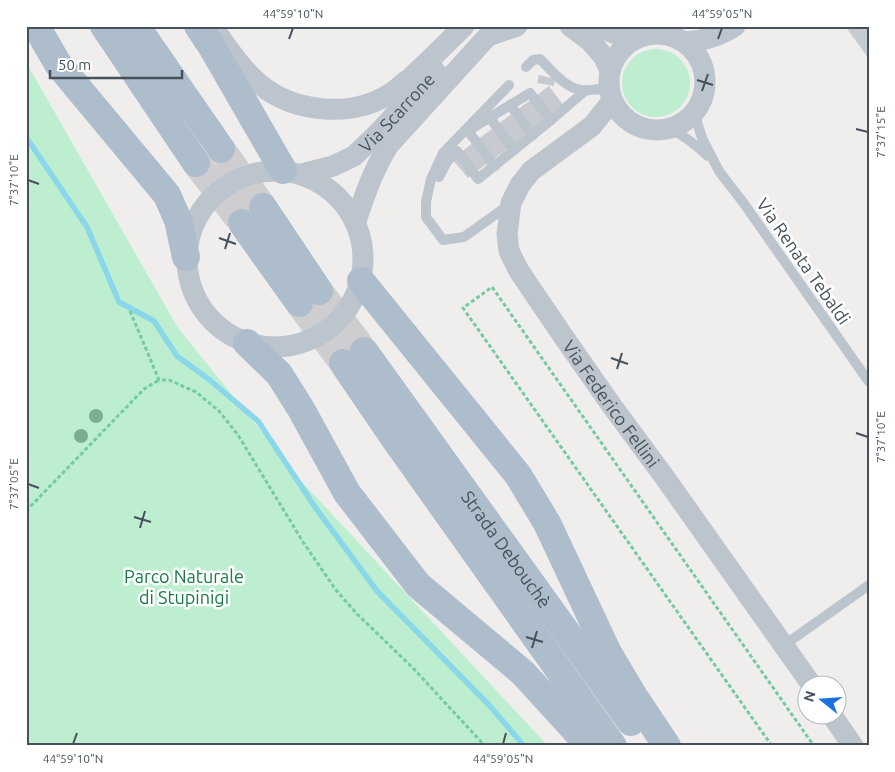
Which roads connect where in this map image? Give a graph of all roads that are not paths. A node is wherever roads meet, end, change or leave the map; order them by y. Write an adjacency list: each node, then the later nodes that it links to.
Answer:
1 (36, 26): 39 (main road)
2 (104, 26): 32 (main road)
3 (136, 26): 29 (main road)
4 (198, 26): 34 (main road)
5 (212, 26): 6 (street)
6 (464, 26)
7 (517, 26): 10 (street, Via Scarrone)
8 (570, 26): 17 (street)
9 (602, 26): 12 (street)
10 (486, 29): 34 (street, Via Scarrone); 37 (street, Via Scarrone)
11 (731, 29): 13 (street); 15 (street)
12 (639, 37): 13 (street); 17 (street)
13 (685, 42): 15 (street)
14 (526, 67): 18 (lane)
15 (704, 72): 20 (street)
16 (509, 85): 28 (lane)
17 (610, 86): 18 (lane); 23 (street); 24 (street, Via Federico Fellini)
18 (586, 90): 22 (lane)
19 (510, 105): 21 (lane); 22 (lane); 27 (lane)
20 (698, 106): 25 (street); 31 (lane, Via Renata Tebaldi)
21 (490, 118): 26 (lane); 30 (lane)
22 (551, 120): 27 (lane)
23 (629, 121): 24 (street, Via Federico Fellini); 25 (street)
24 (592, 126): 35 (street, Via Federico Fellini)
25 (670, 128): 31 (lane, Via Renata Tebaldi)
26 (468, 131): 28 (lane); 33 (lane)
27 (533, 135): 30 (lane)
28 (457, 138): 38 (lane)
29 (221, 149)
30 (514, 150): 33 (lane)
31 (712, 160): 43 (lane, Via Renata Tebaldi)
32 (196, 163)
33 (495, 166): 38 (lane)
34 (292, 172): 37 (street); 39 (street)
35 (510, 203): 38 (lane); 45 (street, Via Federico Fellini)
36 (252, 215): 41 (main road)
37 (356, 221): 40 (street)
38 (436, 231)
39 (186, 257): 42 (street)
40 (361, 281): 42 (street); 51 (main road)
41 (309, 297)
42 (247, 343): 48 (main road)
43 (869, 382)
44 (869, 585): 45 (lane)
45 (783, 646): 46 (street, Via Federico Fellini)
46 (804, 674)
47 (838, 724): 52 (street)
48 (587, 746)
49 (613, 746): 50 (main road, Strada Debouchè)
50 (648, 746)
51 (667, 746)
52 (853, 746)

